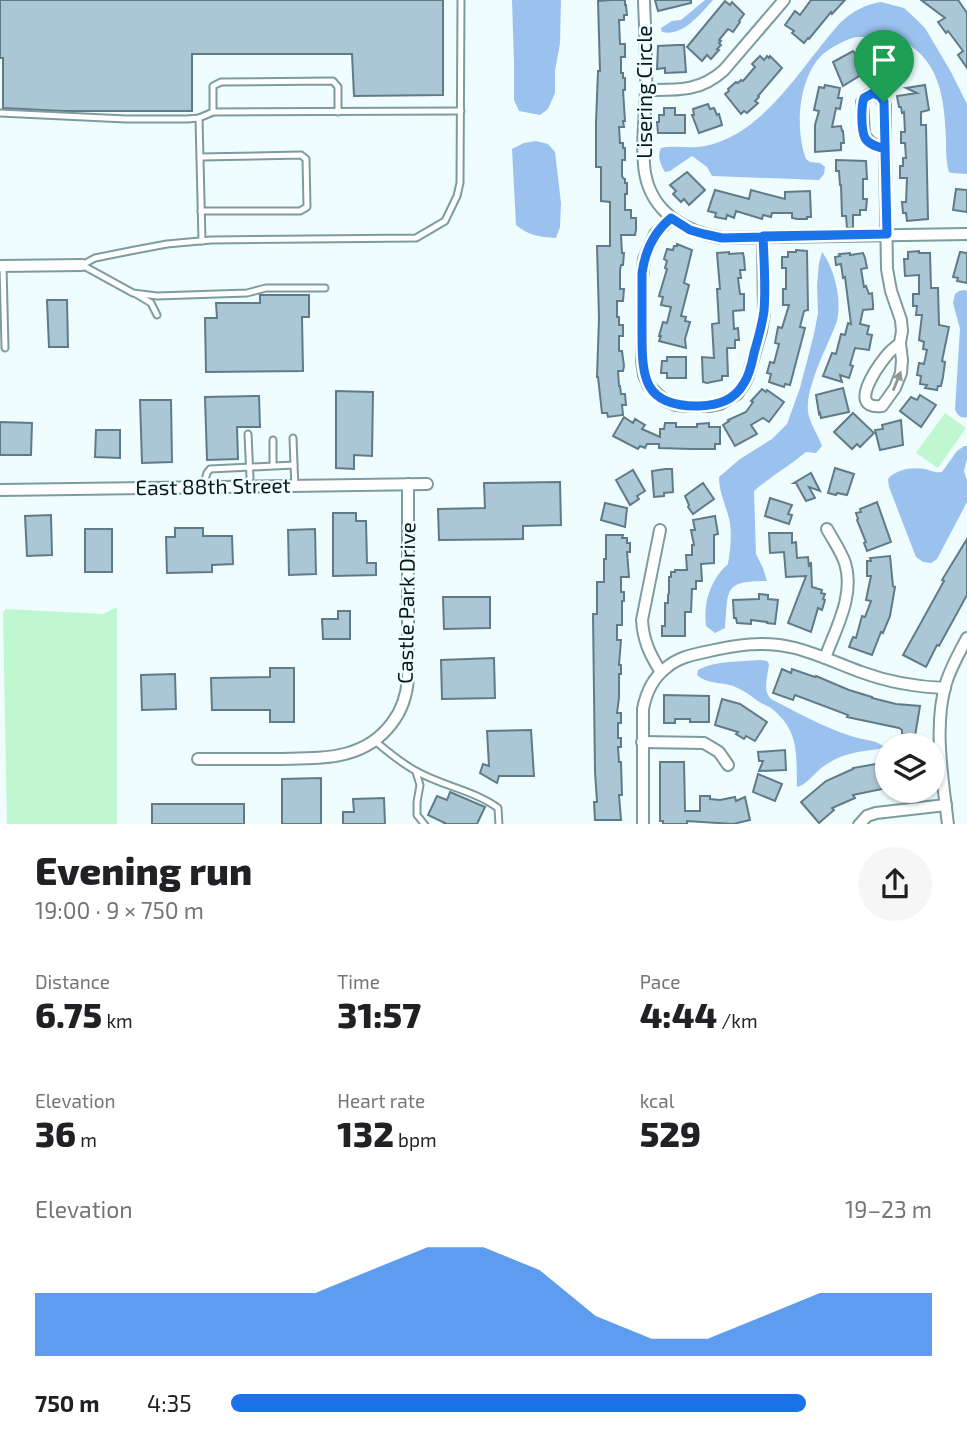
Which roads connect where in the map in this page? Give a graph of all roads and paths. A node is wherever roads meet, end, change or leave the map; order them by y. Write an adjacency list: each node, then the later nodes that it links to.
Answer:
1 (461, 0): 5 (lane)
2 (644, 0): 4 (street, Lisering Circle)
3 (784, 0): 4 (street)
4 (646, 90): 13 (street, Lisering Circle)
5 (461, 111): 7 (lane); 17 (lane)
6 (213, 112): 7 (lane); 7 (lane); 9 (lane)
7 (338, 112)
8 (0, 113): 9 (lane)
9 (199, 118): 11 (lane)
10 (885, 149): 10 (street); 14 (street)
11 (201, 157): 12 (lane); 12 (lane)
12 (201, 211): 17 (lane)
13 (671, 218): 16 (street); 16 (street)
14 (887, 234): 15 (street); 16 (street); 24 (street)
15 (967, 234)
16 (763, 236)
17 (202, 241): 18 (lane)
18 (82, 265): 19 (street); 22 (lane)
19 (1, 266): 20 (lane)
20 (2, 286): 25 (lane)
21 (325, 288): 22 (lane)
22 (133, 293): 23 (lane)
23 (157, 315)
24 (900, 343): 24 (street, one-way to 24)
25 (5, 348)
26 (248, 434): 31 (lane)
27 (293, 438): 30 (lane)
28 (273, 440): 29 (lane)
29 (273, 465): 30 (lane); 31 (lane)
30 (294, 465): 34 (lane)
31 (249, 466): 35 (lane); 36 (lane)
32 (408, 484): 33 (street, East 88th Street); 34 (street, East 88th Street); 44 (street, Castle Park Drive)
33 (427, 484)
34 (295, 486): 36 (street, East 88th Street)
35 (203, 487): 36 (street, East 88th Street); 37 (street, East 88th Street)
36 (247, 487)
37 (0, 490)
38 (827, 529): 41 (street)
39 (660, 530): 42 (street)
40 (967, 638): 43 (street)
41 (825, 658): 42 (street); 43 (street)
42 (662, 672): 45 (street)
43 (945, 688): 49 (street)
44 (375, 741): 46 (street, Castle Park Drive); 48 (lane)
45 (642, 742): 47 (street); 52 (street)
46 (198, 759)
47 (728, 765)
48 (416, 772): 50 (lane); 51 (lane)
49 (946, 805): 53 (street); 54 (street)
50 (425, 824)
51 (499, 824)
52 (643, 824)
53 (859, 824)
54 (948, 824)

